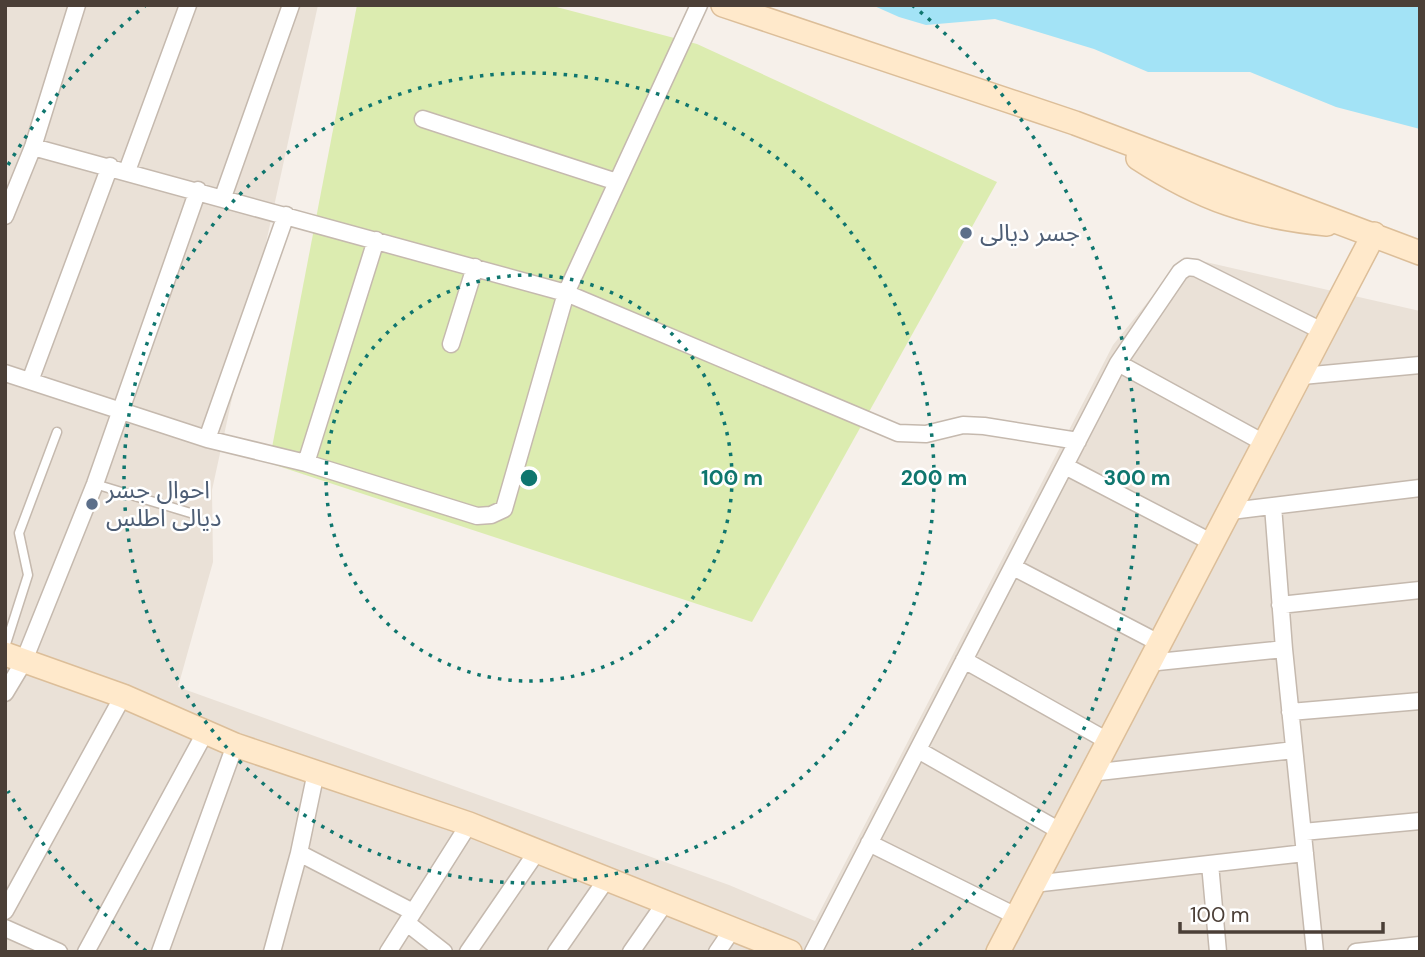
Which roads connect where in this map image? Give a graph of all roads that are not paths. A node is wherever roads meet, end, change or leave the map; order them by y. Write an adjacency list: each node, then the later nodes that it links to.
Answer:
1 (77, 5): 7 (street)
2 (188, 5): 9 (street)
3 (291, 5): 12 (street)
4 (699, 5): 10 (street)
5 (723, 5): 15 (street)
6 (423, 119): 10 (street)
7 (33, 147): 8 (street); 14 (street)
8 (110, 166): 9 (street); 26 (street)
9 (127, 171): 11 (street)
10 (617, 182): 19 (street)
11 (198, 190): 12 (street); 27 (street)
12 (223, 197): 13 (street)
13 (286, 215): 16 (street); 29 (street)
14 (5, 216)
15 (1364, 231): 17 (street); 20 (street)
16 (376, 240): 18 (street); 32 (street)
17 (1420, 253)
18 (475, 267): 19 (street); 21 (street)
19 (566, 293): 30 (street); 32 (street)
20 (1324, 332): 22 (street); 25 (street)
21 (451, 344)
22 (1118, 363): 30 (street); 31 (street)
23 (1420, 365): 25 (street)
24 (5, 373): 26 (street)
25 (1303, 376): 31 (street)
26 (30, 382): 27 (street)
27 (121, 411): 29 (street); 34 (street)
28 (57, 432): 43 (lane)
29 (207, 439): 32 (street)
30 (1078, 441): 33 (street)
31 (1266, 444): 37 (street)
32 (306, 463)
33 (1065, 466): 39 (street); 40 (street)
34 (95, 484): 38 (lane); 46 (street)
35 (1420, 488): 36 (street)
36 (1273, 506): 37 (street); 42 (street)
37 (1231, 511): 39 (street)
38 (197, 515)
39 (1213, 543): 45 (street)
40 (1013, 567): 45 (street); 47 (street)
41 (1420, 590): 42 (street)
42 (1280, 605): 44 (street)
43 (5, 647)
44 (1284, 649): 45 (street); 51 (street)
45 (1154, 653): 53 (street)
46 (14, 658): 48 (street); 49 (street)
47 (964, 660): 53 (street); 55 (street)
48 (5, 693)
49 (123, 696): 52 (street); 71 (street)
50 (1420, 701): 51 (street)
51 (1290, 712): 56 (street)
52 (206, 731): 54 (street); 78 (street)
53 (1106, 740): 58 (street)
54 (234, 745): 57 (street); 79 (street)
55 (918, 750): 61 (street); 63 (street)
56 (1294, 750): 58 (street); 62 (street)
57 (316, 772): 60 (street); 64 (street)
58 (1090, 773): 61 (street)
59 (1420, 821): 62 (street)
60 (468, 824): 65 (street); 73 (street)
61 (1060, 831): 69 (street)
62 (1303, 832): 66 (street)
63 (869, 843): 72 (street); 88 (street)
64 (299, 853): 73 (street); 80 (street)
65 (536, 853): 68 (street); 83 (street)
66 (1305, 853): 67 (street); 91 (street)
67 (1210, 864): 69 (street); 90 (street)
68 (606, 880): 70 (street); 84 (street)
69 (1033, 884): 72 (street)
70 (665, 903): 75 (street); 85 (street)
71 (5, 911)
72 (1016, 916): 89 (street)
73 (410, 917): 81 (street); 82 (street)
74 (5, 928): 77 (street)
75 (734, 928): 86 (street); 87 (street)
76 (1420, 946): 92 (street)
77 (59, 952)
78 (86, 952)
79 (160, 952)
80 (272, 952)
81 (388, 952)
82 (444, 952)
83 (468, 952)
84 (556, 952)
85 (631, 952)
86 (718, 952)
87 (790, 952)
88 (813, 952)
89 (998, 952)
90 (1218, 952)
91 (1315, 952)
92 (1356, 952)

